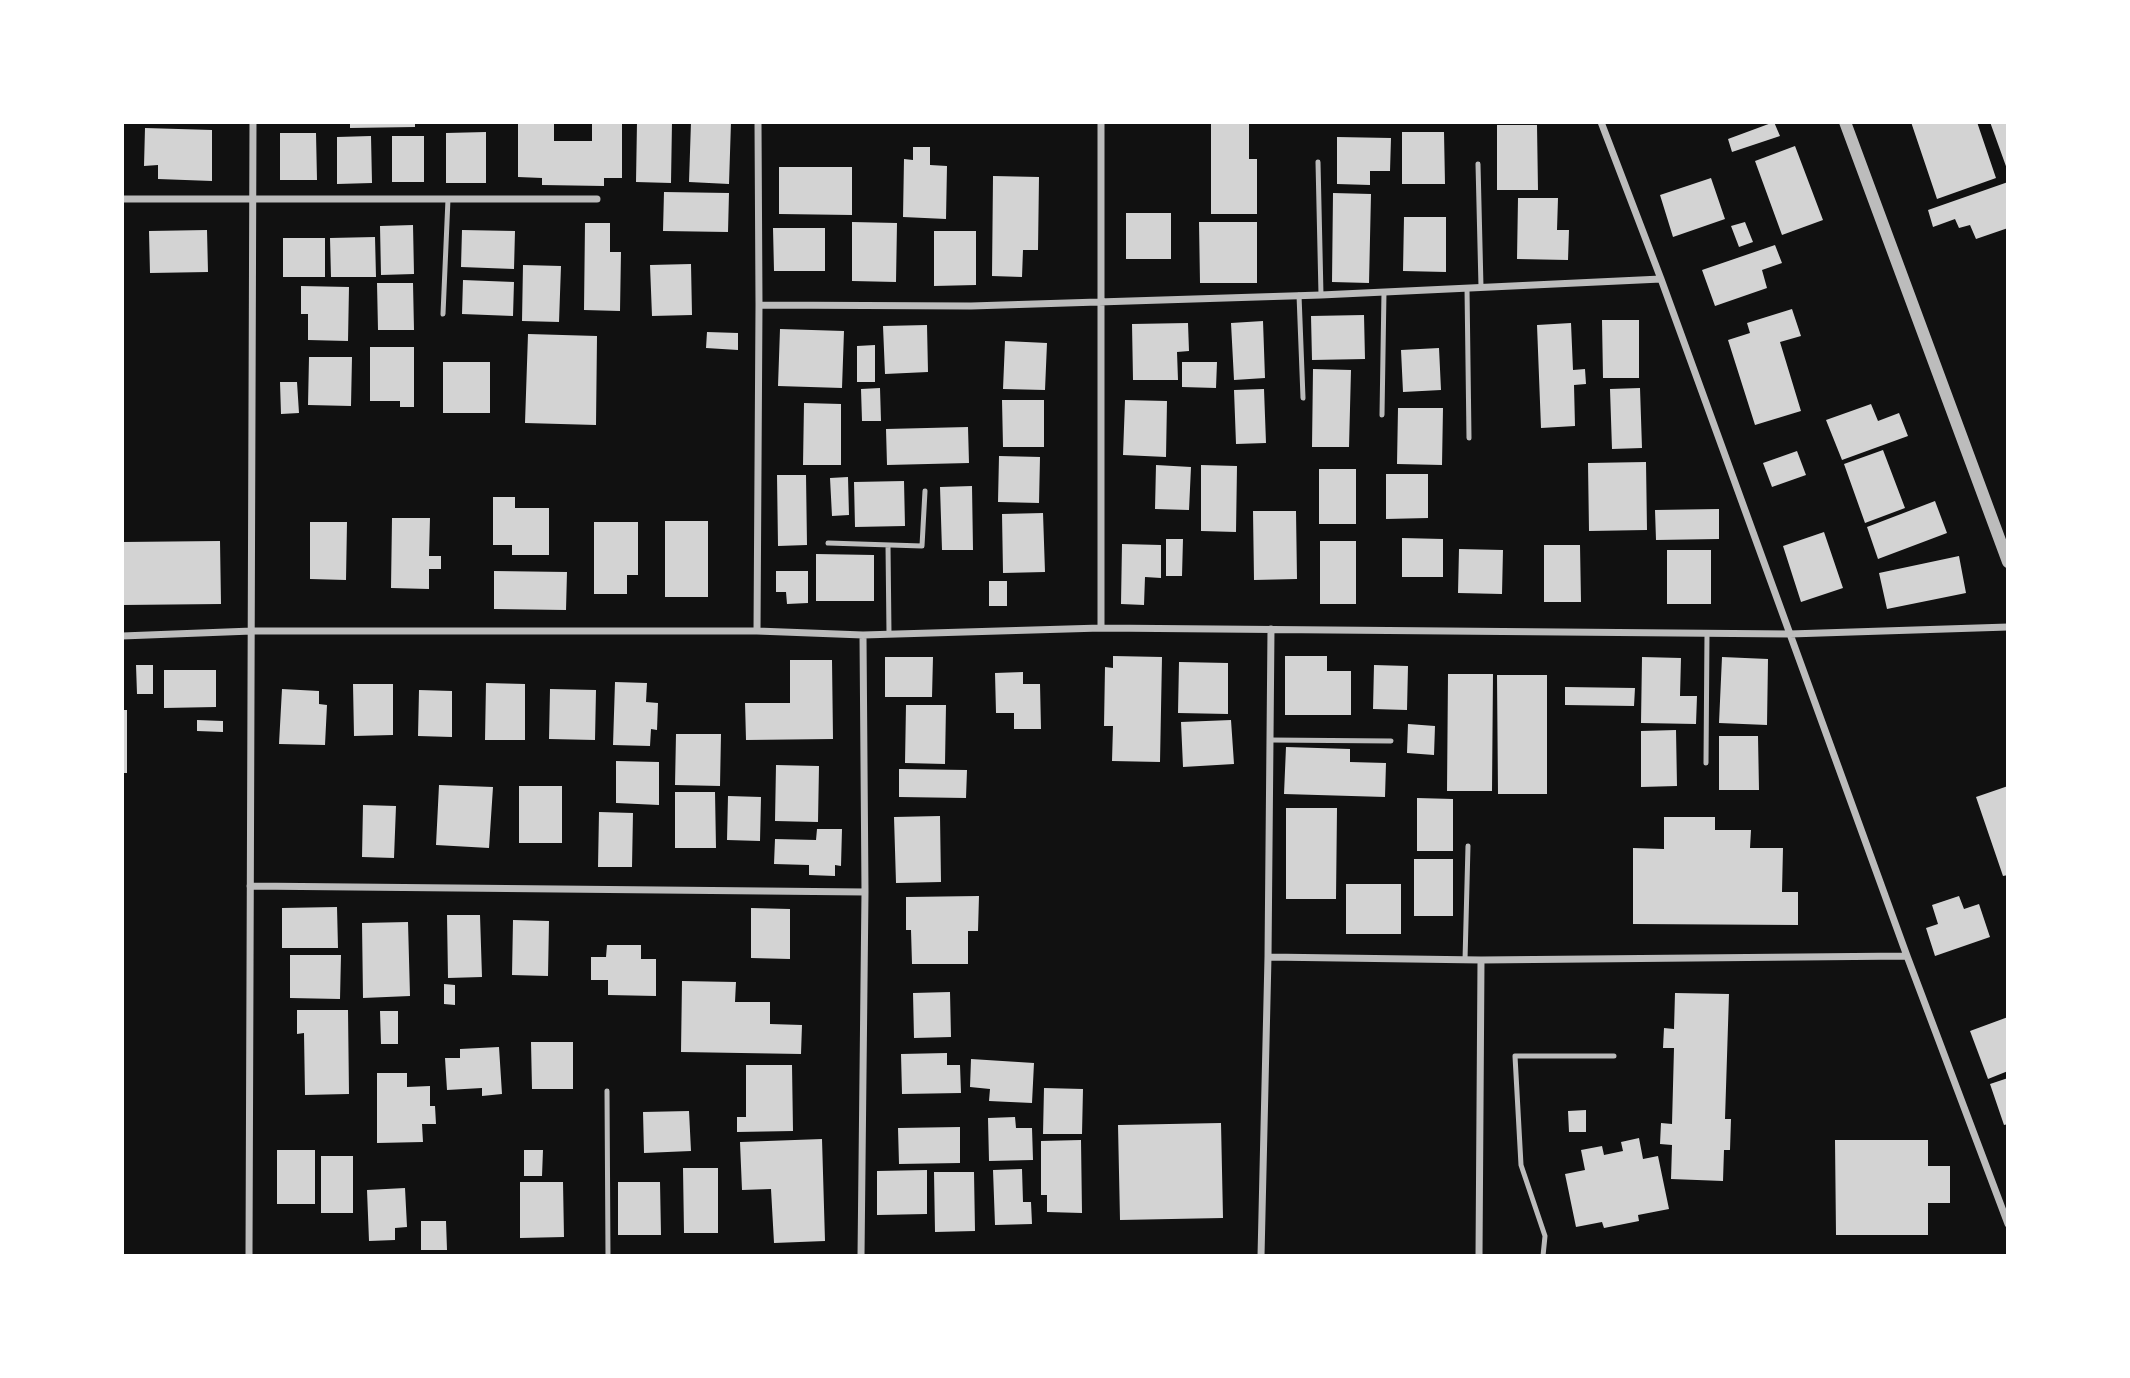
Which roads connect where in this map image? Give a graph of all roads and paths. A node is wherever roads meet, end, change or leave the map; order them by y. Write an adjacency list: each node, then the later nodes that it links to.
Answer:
1 (253, 122): 9 (street)
2 (758, 122): 19 (street)
3 (1101, 122): 18 (street)
4 (1601, 122): 12 (street)
5 (1845, 122): 27 (street)
6 (1318, 162): 17 (lane)
7 (1478, 164): 13 (lane)
8 (122, 199): 9 (street)
9 (253, 199): 10 (street); 31 (street)
10 (448, 199): 11 (street); 20 (lane)
11 (597, 199)
12 (1661, 279): 13 (street); 35 (street)
13 (1481, 287): 14 (street)
14 (1467, 288): 15 (street); 23 (lane)
15 (1384, 292): 17 (street); 22 (lane)
16 (1299, 295): 17 (street); 18 (street); 21 (lane)
17 (1321, 295)
18 (1100, 300): 19 (street); 29 (street)
19 (760, 305): 32 (street)
20 (443, 314)
21 (1303, 398)
22 (1382, 415)
23 (1469, 438)
24 (925, 491): 26 (lane)
25 (828, 543): 26 (lane)
26 (888, 545): 34 (lane)
27 (2007, 562)
28 (2007, 627): 35 (street)
29 (1101, 628): 30 (street); 34 (street)
30 (1271, 629): 33 (street); 38 (street)
31 (252, 631): 32 (street); 37 (street); 42 (street)
32 (757, 631): 36 (street)
33 (1707, 633): 35 (street); 40 (lane)
34 (889, 634): 36 (street)
35 (1790, 634): 44 (street)
36 (863, 635): 43 (street)
37 (122, 636)
38 (1270, 740): 39 (lane); 45 (street)
39 (1391, 741)
40 (1706, 763)
41 (1468, 846): 46 (lane)
42 (250, 886): 43 (street); 51 (street)
43 (864, 892): 53 (street)
44 (1907, 956): 47 (street); 50 (street)
45 (1268, 957): 46 (street); 54 (street)
46 (1465, 960): 47 (street)
47 (1481, 960): 55 (street)
48 (1614, 1056): 56 (lane)
49 (607, 1091): 52 (lane)
50 (2007, 1224)
51 (249, 1255)
52 (608, 1255)
53 (861, 1255)
54 (1261, 1255)
55 (1479, 1255)
56 (1543, 1255)

